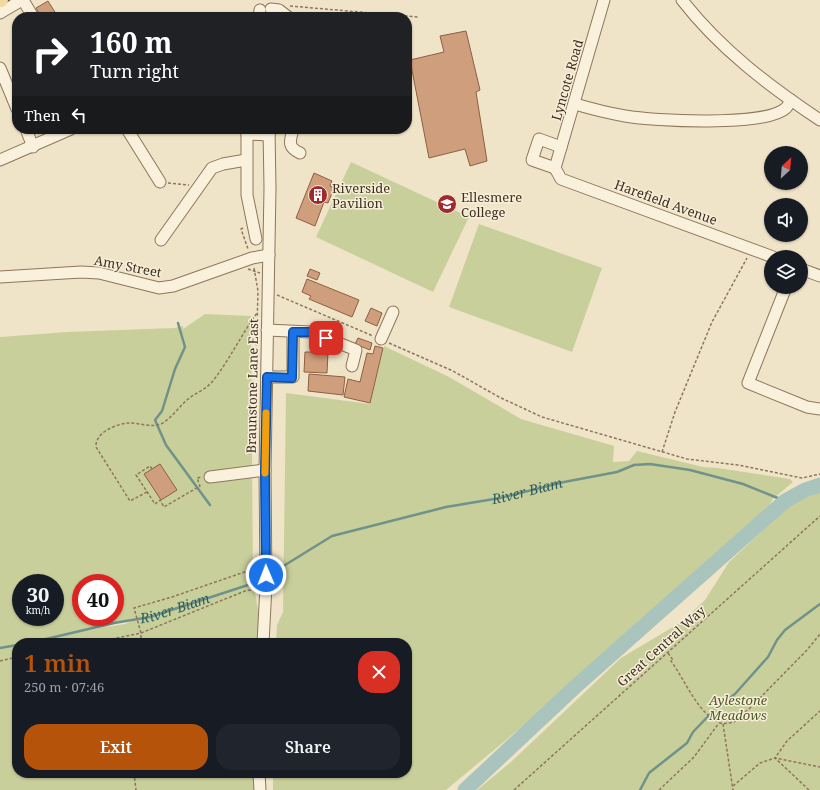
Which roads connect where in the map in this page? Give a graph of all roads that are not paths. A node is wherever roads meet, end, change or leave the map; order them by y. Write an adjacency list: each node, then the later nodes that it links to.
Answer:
1 (22, 0): 5 (street); 7 (street)
2 (604, 0): 11 (street, Lyncote Road)
3 (682, 0): 10 (street)
4 (267, 11): 6 (street)
5 (30, 12)
6 (282, 12)
7 (0, 13)
8 (0, 68): 9 (street)
9 (12, 97)
10 (791, 100): 11 (street); 12 (street)
11 (575, 104): 20 (street, Lyncote Road)
12 (820, 120)
13 (28, 134): 19 (street)
14 (60, 134): 19 (street)
15 (130, 134): 25 (street)
16 (247, 134): 23 (street)
17 (269, 134): 29 (street, Braunstone Lane East)
18 (291, 134): 21 (street)
19 (33, 147): 22 (street)
20 (561, 147): 24 (street, Lyncote Road); 24 (street)
21 (300, 153)
22 (0, 160)
23 (246, 160): 26 (street); 27 (street)
24 (555, 168): 28 (street, Harefield Avenue)
25 (160, 182)
26 (256, 239)
27 (161, 240)
28 (764, 253)
29 (269, 255): 32 (street, Amy Street); 35 (street, Braunstone Lane East)
30 (808, 272): 31 (street)
31 (820, 276)
32 (0, 277)
33 (783, 294): 40 (street)
34 (393, 312): 37 (street)
35 (267, 330): 36 (street); 39 (street, Braunstone Lane East)
36 (293, 332): 38 (street); 39 (street)
37 (381, 339)
38 (352, 366)
39 (267, 377): 41 (street, Braunstone Lane East)
40 (820, 409)
41 (265, 470): 42 (street); 43 (street, Braunstone Lane East)
42 (210, 477)
43 (263, 638)
44 (259, 778): 45 (street)
45 (260, 790)

